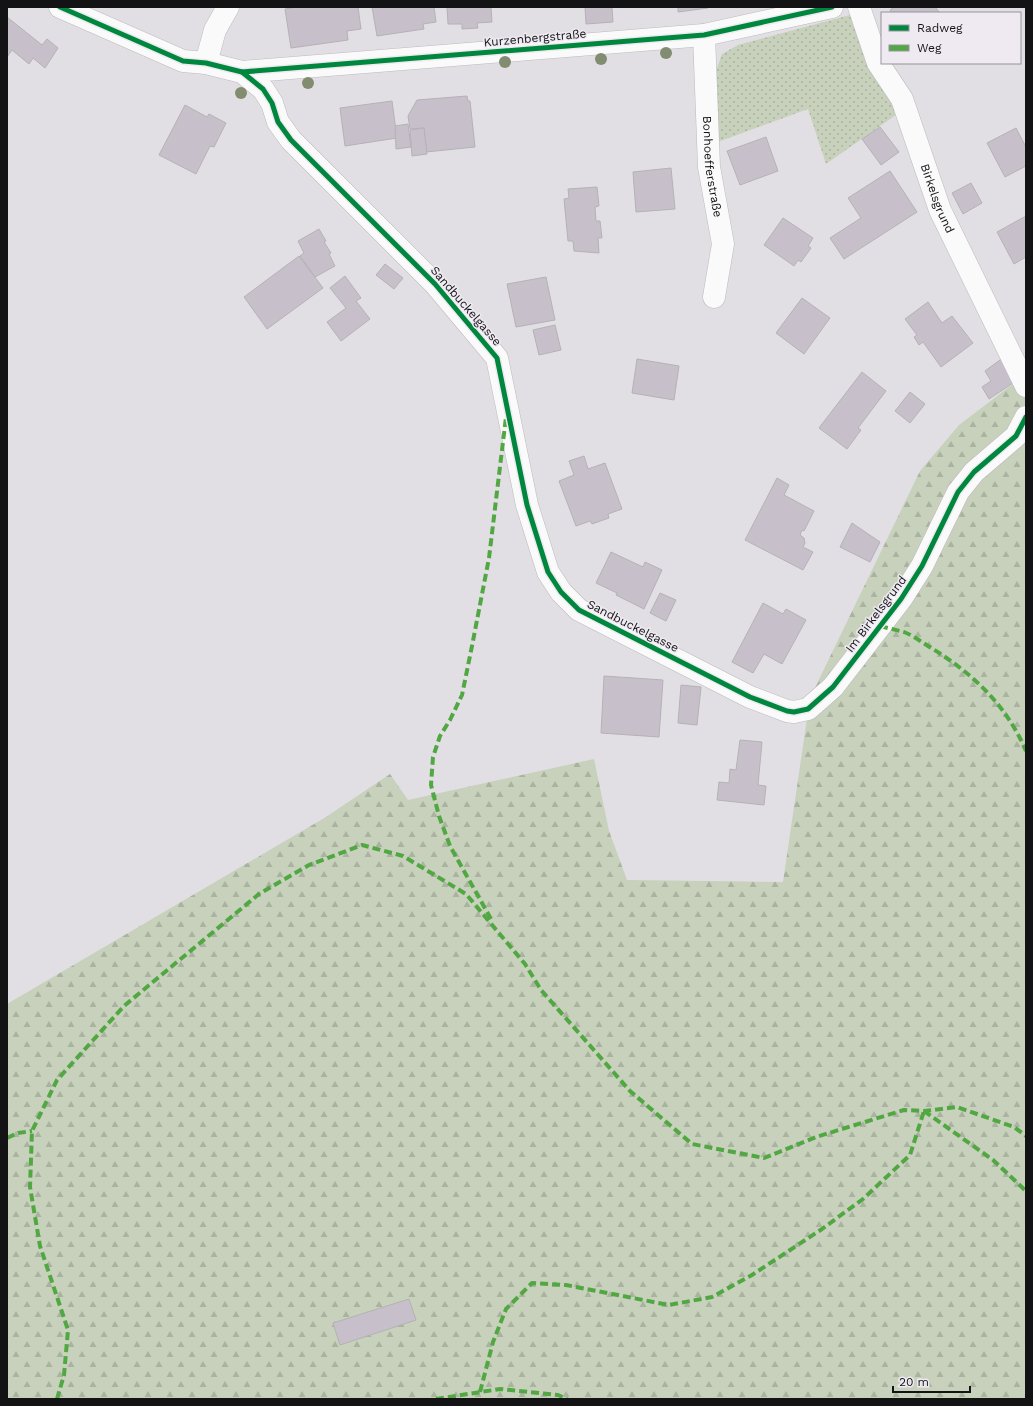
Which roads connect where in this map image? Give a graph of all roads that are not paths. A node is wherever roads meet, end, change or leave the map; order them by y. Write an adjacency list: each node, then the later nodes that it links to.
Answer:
1 (60, 7): 6 (street, Sandbuckelgasse)
2 (228, 7): 6 (street)
3 (829, 7): 5 (street, Kurzenbergstraße)
4 (859, 7): 9 (street, Birkelsgrund)
5 (704, 35): 7 (street, Kurzenbergstraße); 8 (street, Bonhoefferstraße)
6 (206, 63): 7 (street, Sandbuckelgasse)
7 (242, 72): 11 (street, Sandbuckelgasse)
8 (714, 297)
9 (1026, 386)
10 (1026, 417): 11 (street, Im Birkelsgrund)
11 (750, 697)

